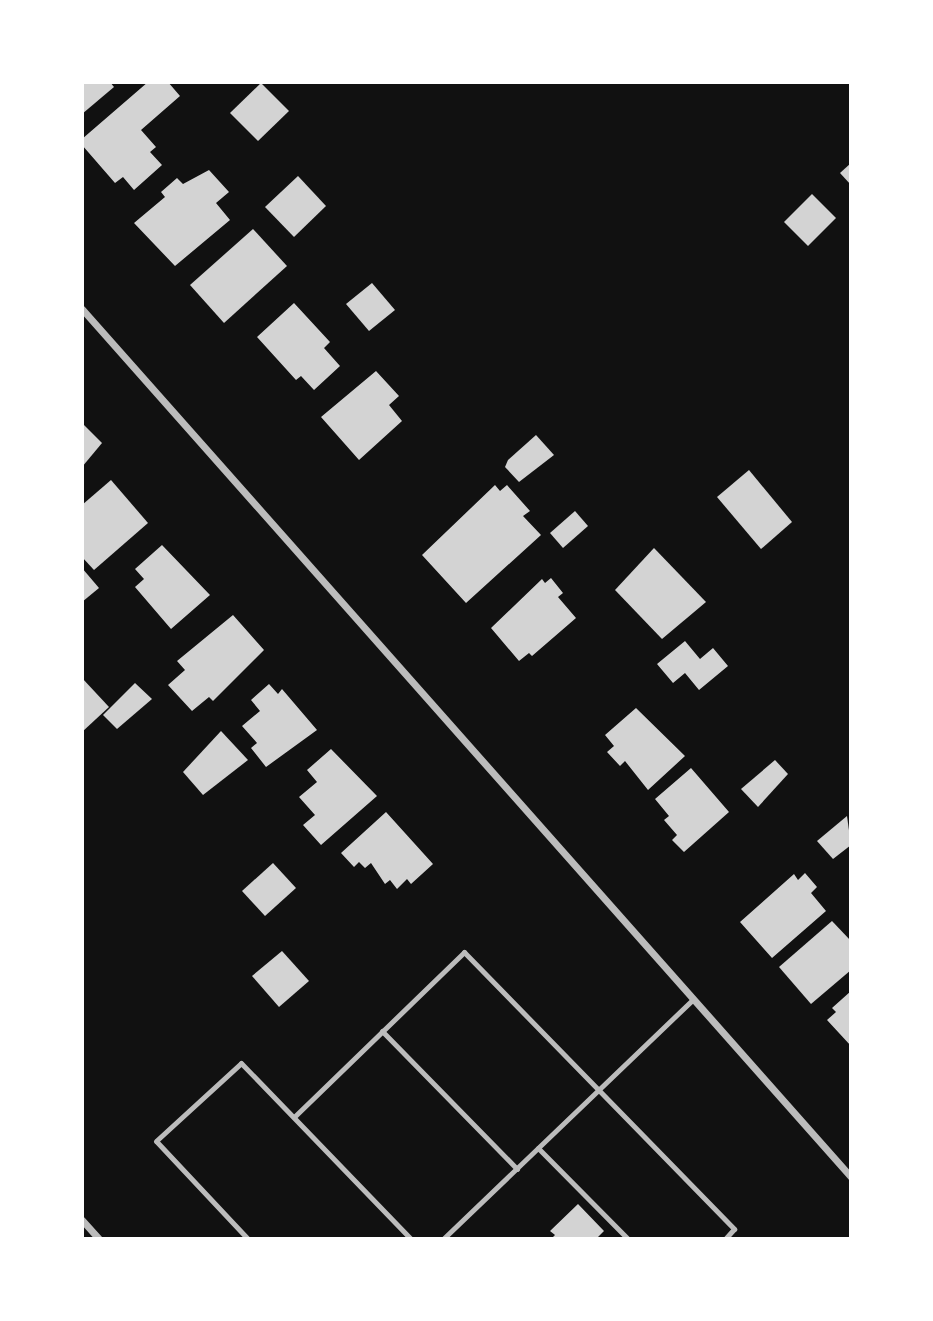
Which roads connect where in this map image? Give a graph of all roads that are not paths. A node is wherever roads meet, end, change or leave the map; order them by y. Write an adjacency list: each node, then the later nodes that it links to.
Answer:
1 (82, 309): 2 (street)
2 (693, 999): 4 (lane); 8 (street)
3 (382, 1031): 4 (lane); 5 (lane); 7 (lane)
4 (599, 1089): 6 (lane); 15 (lane)
5 (294, 1117): 11 (lane); 12 (lane)
6 (538, 1148): 7 (lane); 14 (lane)
7 (517, 1169): 13 (lane)
8 (851, 1177)
9 (82, 1220): 10 (street)
10 (99, 1239)
11 (247, 1239)
12 (411, 1239)
13 (443, 1239)
14 (628, 1239)
15 (725, 1239)

